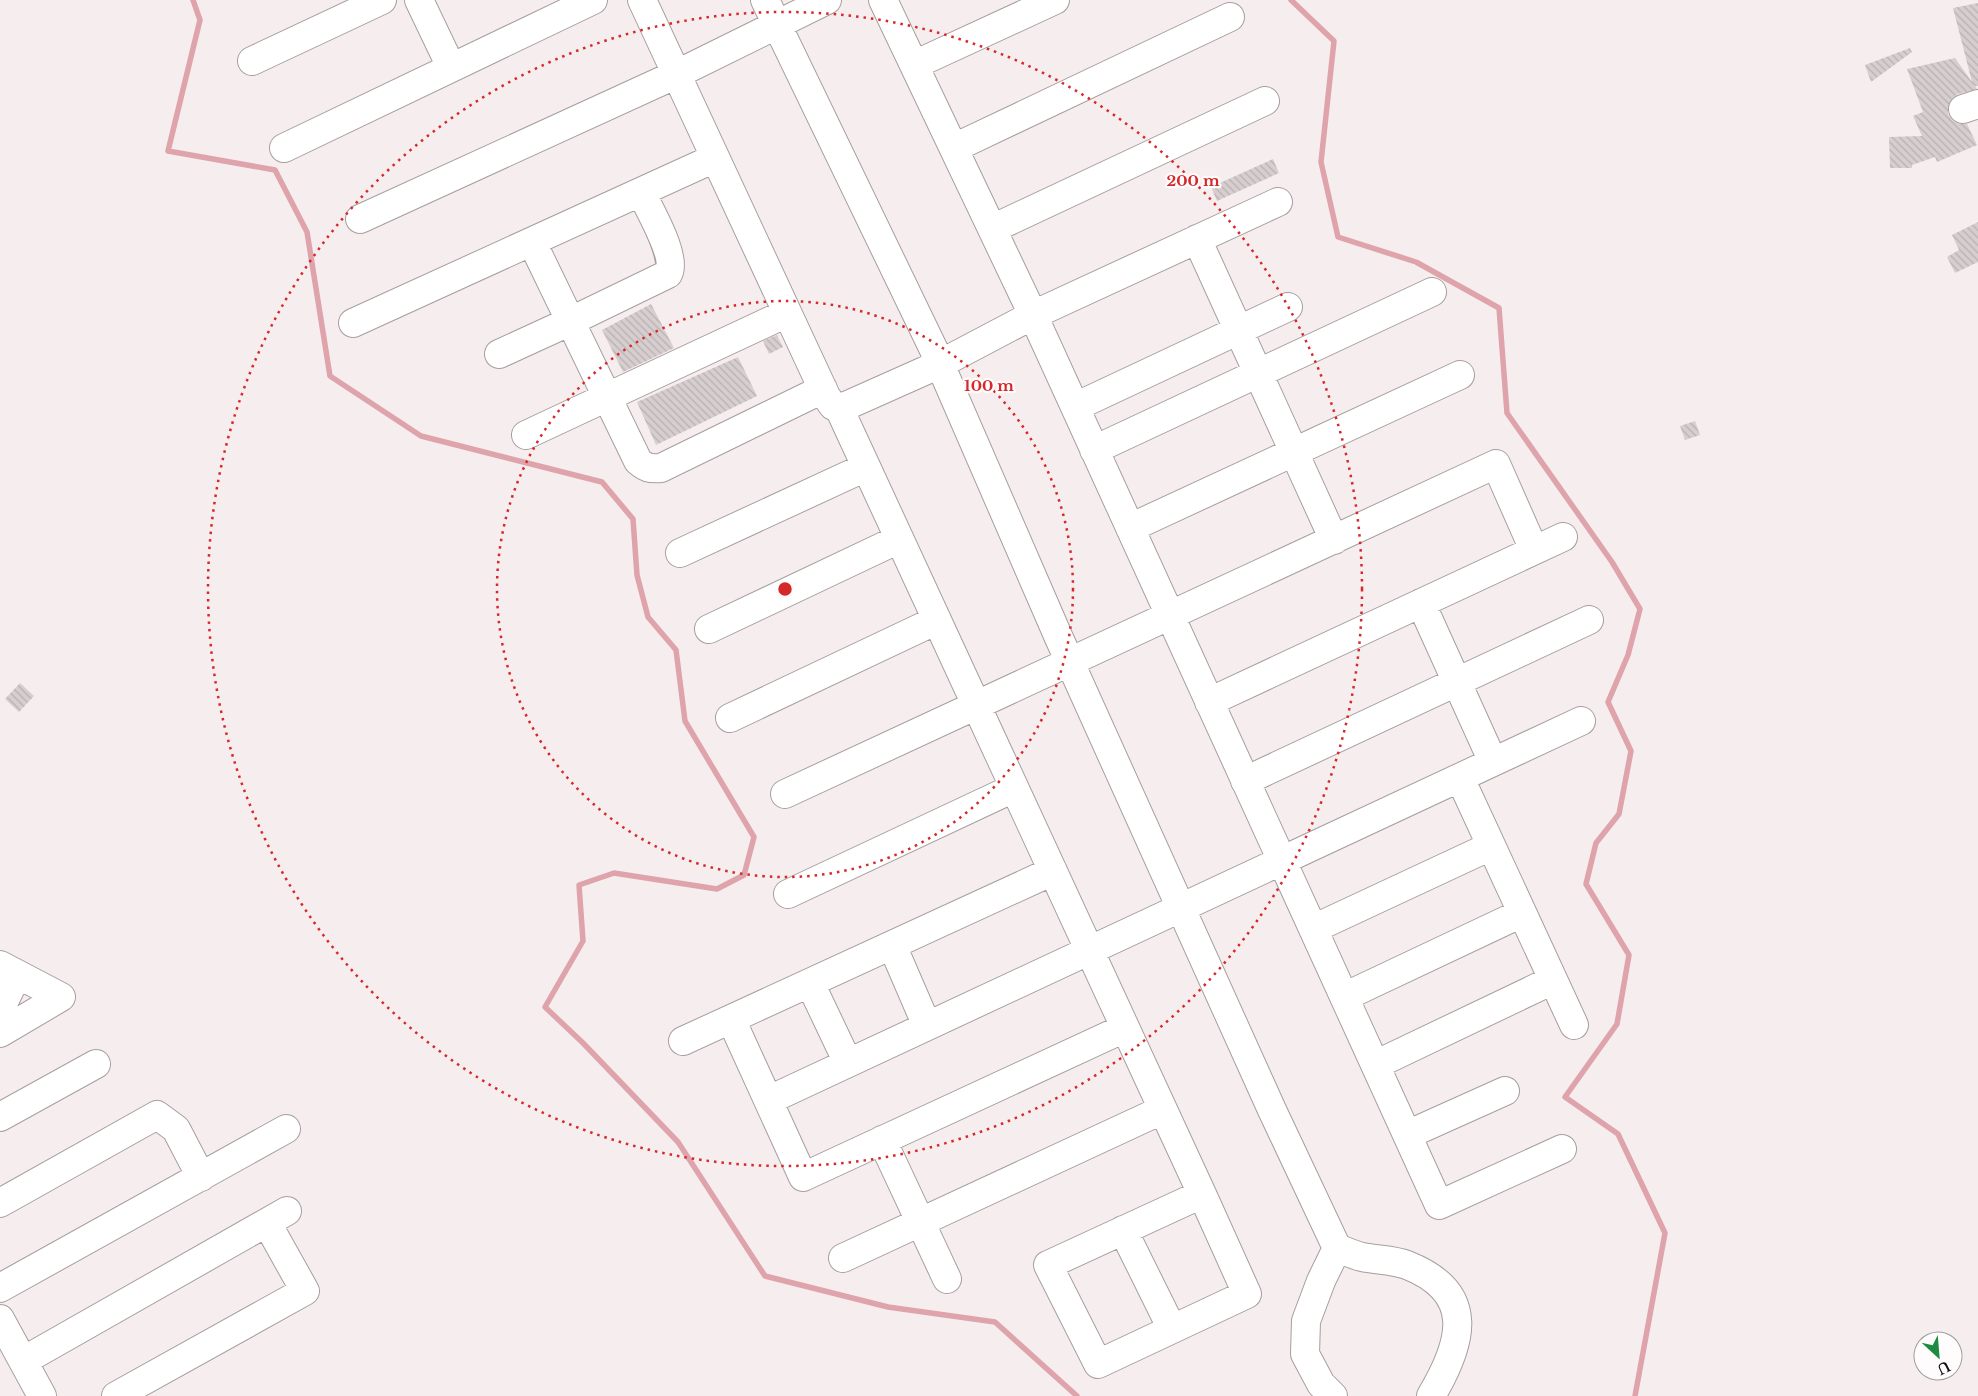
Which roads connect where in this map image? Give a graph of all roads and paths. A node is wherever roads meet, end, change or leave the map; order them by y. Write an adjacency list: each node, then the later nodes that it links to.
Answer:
1 (382, 0): 11 (street)
2 (419, 0): 13 (street)
3 (592, 0): 13 (street)
4 (642, 0): 14 (street)
5 (765, 0): 10 (street)
6 (827, 0): 10 (street)
7 (883, 0): 12 (street)
8 (1055, 0): 12 (street)
9 (1230, 17): 17 (street)
10 (776, 24): 14 (street); 33 (street)
11 (252, 61)
12 (914, 66): 17 (street)
13 (451, 67): 16 (street)
14 (677, 74): 18 (street); 21 (street)
15 (1265, 102): 22 (street)
16 (284, 148)
17 (954, 148): 22 (street)
18 (715, 158): 19 (street); 27 (street)
19 (642, 192): 24 (street); 29 (street)
20 (1278, 202): 23 (street)
21 (360, 219)
22 (992, 228): 28 (street)
23 (1197, 240): 28 (street); 31 (street)
24 (532, 242): 29 (street); 30 (street)
25 (1432, 292): 34 (street)
26 (1288, 306): 31 (street)
27 (788, 313): 36 (street); 37 (street)
28 (1033, 315): 33 (street); 38 (street)
29 (571, 322): 32 (street); 36 (street)
30 (353, 323)
31 (1238, 329): 34 (street); 38 (street)
32 (498, 354)
33 (940, 364): 37 (street); 54 (street)
34 (1258, 374): 40 (street); 41 (street)
35 (1460, 375): 41 (street)
36 (608, 397): 37 (street); 39 (street)
37 (831, 398): 42 (street)
38 (1075, 407): 40 (street)
39 (526, 435)
40 (1094, 450): 43 (street)
41 (1294, 452): 43 (street); 46 (street)
42 (866, 467): 45 (street); 48 (street)
43 (1130, 528): 50 (street)
44 (1562, 537): 47 (street)
45 (900, 539): 51 (street); 53 (street)
46 (1334, 540): 47 (street); 50 (street)
47 (1534, 550): 49 (street)
48 (680, 553)
49 (1421, 603): 55 (street); 56 (street)
50 (1170, 616): 54 (street); 56 (street)
51 (937, 620): 57 (street); 58 (street)
52 (1589, 620): 55 (street)
53 (708, 629)
54 (1071, 662): 57 (street); 69 (street)
55 (1456, 682): 60 (street); 62 (street)
56 (1209, 702): 62 (street)
57 (976, 706): 63 (street); 64 (street)
58 (730, 718)
59 (1582, 721): 60 (street)
60 (1493, 762): 61 (street)
61 (1460, 778): 65 (street); 66 (street)
62 (1245, 781): 66 (street)
63 (1014, 788): 67 (street); 68 (street)
64 (785, 794)
65 (1491, 846): 70 (street); 71 (street)
66 (1282, 861): 69 (street); 71 (street)
67 (1052, 871): 72 (street); 73 (street)
68 (788, 894)
69 (1180, 907): 73 (street); 101 (street)
70 (1522, 913): 75 (street); 77 (street)
71 (1313, 929): 77 (street)
72 (892, 945): 76 (street); 81 (street)
73 (1088, 950): 81 (street); 82 (street)
74 (9, 970): 78 (street); 83 (street)
75 (1553, 980): 80 (street); 87 (street)
76 (810, 983): 79 (street); 85 (street)
77 (1344, 997): 87 (street)
78 (0, 1010)
79 (731, 1019): 84 (street); 89 (street)
80 (1574, 1025)
81 (927, 1026): 85 (street)
82 (1125, 1028): 90 (street); 94 (street)
83 (0, 1033)
84 (683, 1041)
85 (848, 1063): 89 (street)
86 (96, 1064): 91 (street)
87 (1375, 1064): 93 (street)
88 (1504, 1091): 93 (street)
89 (769, 1100): 94 (street)
90 (1162, 1110): 97 (street); 99 (street)
91 (0, 1117)
92 (286, 1129): 96 (street)
93 (1407, 1135): 95 (street)
94 (882, 1140): 99 (street)
95 (1562, 1149)
96 (201, 1176): 98 (street); 104 (street)
97 (1202, 1194): 100 (street); 106 (street)
98 (0, 1203)
99 (921, 1222): 102 (street); 103 (street)
100 (1123, 1230): 106 (street); 106 (street)
101 (1337, 1248): 110 (street); 111 (street)
102 (843, 1258)
103 (947, 1279)
104 (0, 1288)
105 (0, 1319): 107 (street)
106 (1172, 1329)
107 (23, 1361): 108 (street); 109 (street)
108 (42, 1396)
109 (116, 1396)
110 (1333, 1396)
111 (1431, 1396)

